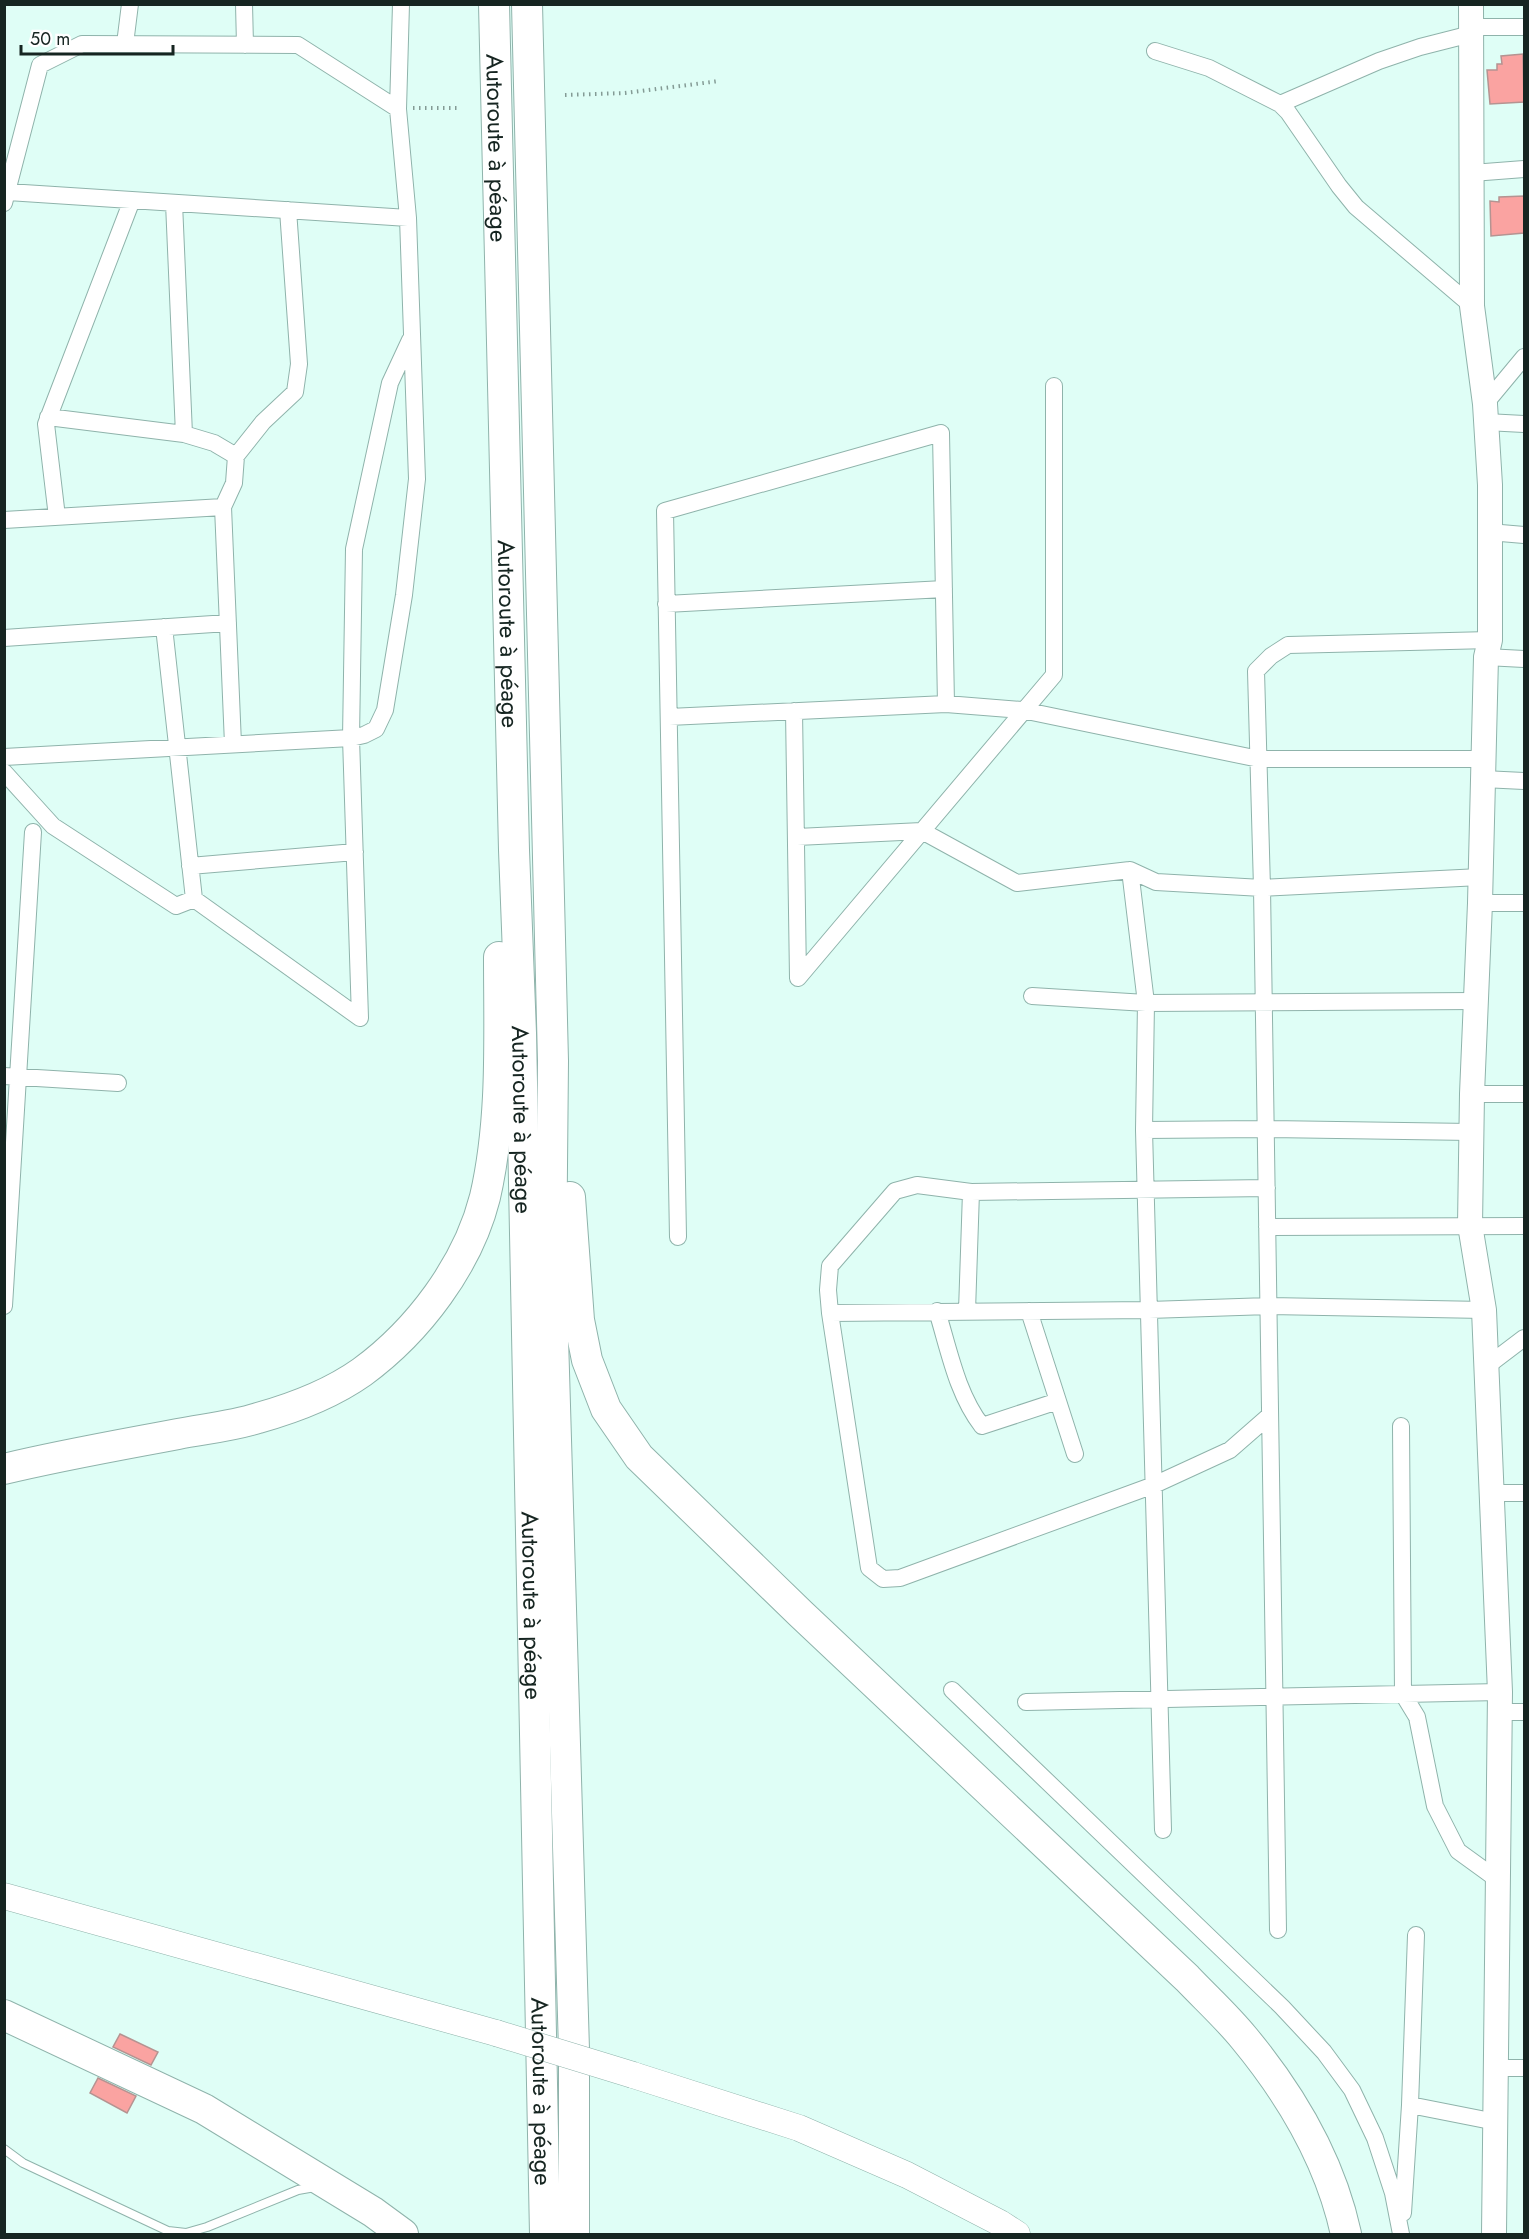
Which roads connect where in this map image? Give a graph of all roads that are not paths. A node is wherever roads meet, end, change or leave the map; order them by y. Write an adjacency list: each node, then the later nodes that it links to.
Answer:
1 (130, 4): 8 (street)
2 (244, 4): 9 (street)
3 (401, 4): 12 (street)
4 (494, 4): 56 (highway, Autoroute à péage)
5 (526, 4): 69 (highway)
6 (1471, 22): 7 (street); 11 (street); 14 (street)
7 (1524, 27)
8 (125, 44): 9 (street); 15 (street)
9 (245, 45): 12 (street)
10 (1155, 51): 11 (street)
11 (1280, 104): 20 (street)
12 (398, 109): 19 (street)
13 (1524, 169): 14 (street)
14 (1472, 173): 20 (street)
15 (7, 198): 16 (street)
16 (132, 200): 17 (street); 25 (street)
17 (174, 203): 18 (street); 27 (street)
18 (288, 210): 19 (street); 28 (street)
19 (408, 218): 21 (street)
20 (1472, 306): 24 (street)
21 (412, 337): 45 (street); 45 (street)
22 (1524, 357): 24 (street)
23 (1054, 386): 42 (street)
24 (1486, 413): 26 (street); 32 (street)
25 (48, 417): 27 (street); 30 (street)
26 (1524, 424)
27 (184, 434): 28 (street)
28 (236, 456): 29 (street)
29 (223, 507): 30 (street); 36 (street)
30 (57, 517): 31 (street)
31 (4, 520)
32 (1489, 532): 33 (street); 39 (street)
33 (1524, 535)
34 (944, 589): 35 (street); 35 (street); 41 (street)
35 (666, 604): 44 (street)
36 (228, 623): 37 (street); 46 (street)
37 (164, 627): 38 (street); 47 (street)
38 (4, 638)
39 (1488, 649): 40 (street); 49 (street); 50 (street)
40 (1524, 659)
41 (946, 704): 42 (street); 43 (street)
42 (1022, 710): 49 (street); 54 (street)
43 (794, 711): 44 (street); 55 (street)
44 (669, 717): 83 (street)
45 (351, 738): 46 (street); 57 (street)
46 (233, 744): 47 (street)
47 (177, 747): 48 (street); 58 (street)
48 (4, 757)
49 (1259, 759): 50 (street); 61 (street)
50 (1483, 769): 52 (street); 60 (street)
51 (4, 772): 62 (street)
52 (1524, 781)
53 (33, 831): 70 (street)
54 (922, 831): 55 (street); 55 (street); 59 (street)
55 (796, 837)
56 (514, 850): 98 (highway); 122 (highway, Autoroute à péage)
57 (355, 852): 58 (street); 62 (street)
58 (190, 866): 62 (street)
59 (1130, 870): 61 (street); 68 (street)
60 (1480, 877): 61 (street); 63 (street)
61 (1262, 888): 67 (street)
62 (194, 899)
63 (1480, 903): 64 (street); 66 (street)
64 (1524, 903)
65 (1032, 996): 68 (street)
66 (1476, 1001): 67 (street); 72 (street)
67 (1264, 1002): 68 (street); 74 (street)
68 (1146, 1003): 75 (street)
69 (553, 1061): 123 (highway); 125 (highway)
70 (11, 1076): 71 (street); 84 (street)
71 (118, 1083)
72 (1472, 1094): 73 (street); 76 (street)
73 (1524, 1094)
74 (1265, 1129): 75 (street); 76 (street); 77 (street)
75 (1144, 1130): 78 (street)
76 (1471, 1131): 80 (street)
77 (1267, 1188): 78 (street); 82 (street)
78 (1146, 1189): 79 (street); 86 (street)
79 (971, 1192): 89 (street); 91 (street)
80 (1470, 1225): 81 (street); 82 (street); 87 (street)
81 (1524, 1226)
82 (1267, 1227): 85 (street)
83 (678, 1237)
84 (4, 1306)
85 (1269, 1306): 86 (street); 87 (street); 95 (street)
86 (1149, 1310): 90 (street); 99 (street)
87 (1484, 1310): 93 (street)
88 (937, 1311): 89 (street); 91 (street); 94 (street)
89 (967, 1311): 90 (street)
90 (1029, 1311): 94 (street)
91 (830, 1313): 99 (street)
92 (1524, 1338): 93 (street)
93 (1487, 1366): 100 (street)
94 (1058, 1401): 97 (street)
95 (1270, 1415): 99 (street); 104 (street)
96 (1401, 1426): 103 (street)
97 (1075, 1454)
98 (4, 1469)
99 (1154, 1485): 105 (street)
100 (1492, 1493): 101 (street); 107 (street)
101 (1524, 1493)
102 (952, 1690): 126 (street)
103 (1403, 1694): 104 (street); 107 (street); 110 (street)
104 (1275, 1697): 105 (street); 112 (street)
105 (1159, 1699): 106 (street); 109 (street)
106 (1026, 1702)
107 (1499, 1702): 108 (street); 110 (street)
108 (1524, 1712)
109 (1163, 1830)
110 (1498, 1880): 115 (street)
111 (4, 1896): 124 (main road, bridge)
112 (1278, 1930)
113 (1416, 1935): 117 (street)
114 (4, 2015): 120 (highway)
115 (1496, 2068): 116 (street); 118 (street)
116 (1524, 2068)
117 (1410, 2105): 118 (street); 126 (street)
118 (1496, 2122): 127 (street)
119 (4, 2149): 120 (lane)
120 (328, 2185): 121 (highway)
121 (403, 2235)
122 (545, 2235)
123 (574, 2235)
124 (1017, 2235)
125 (1346, 2235)
126 (1402, 2235)
127 (1494, 2235)

